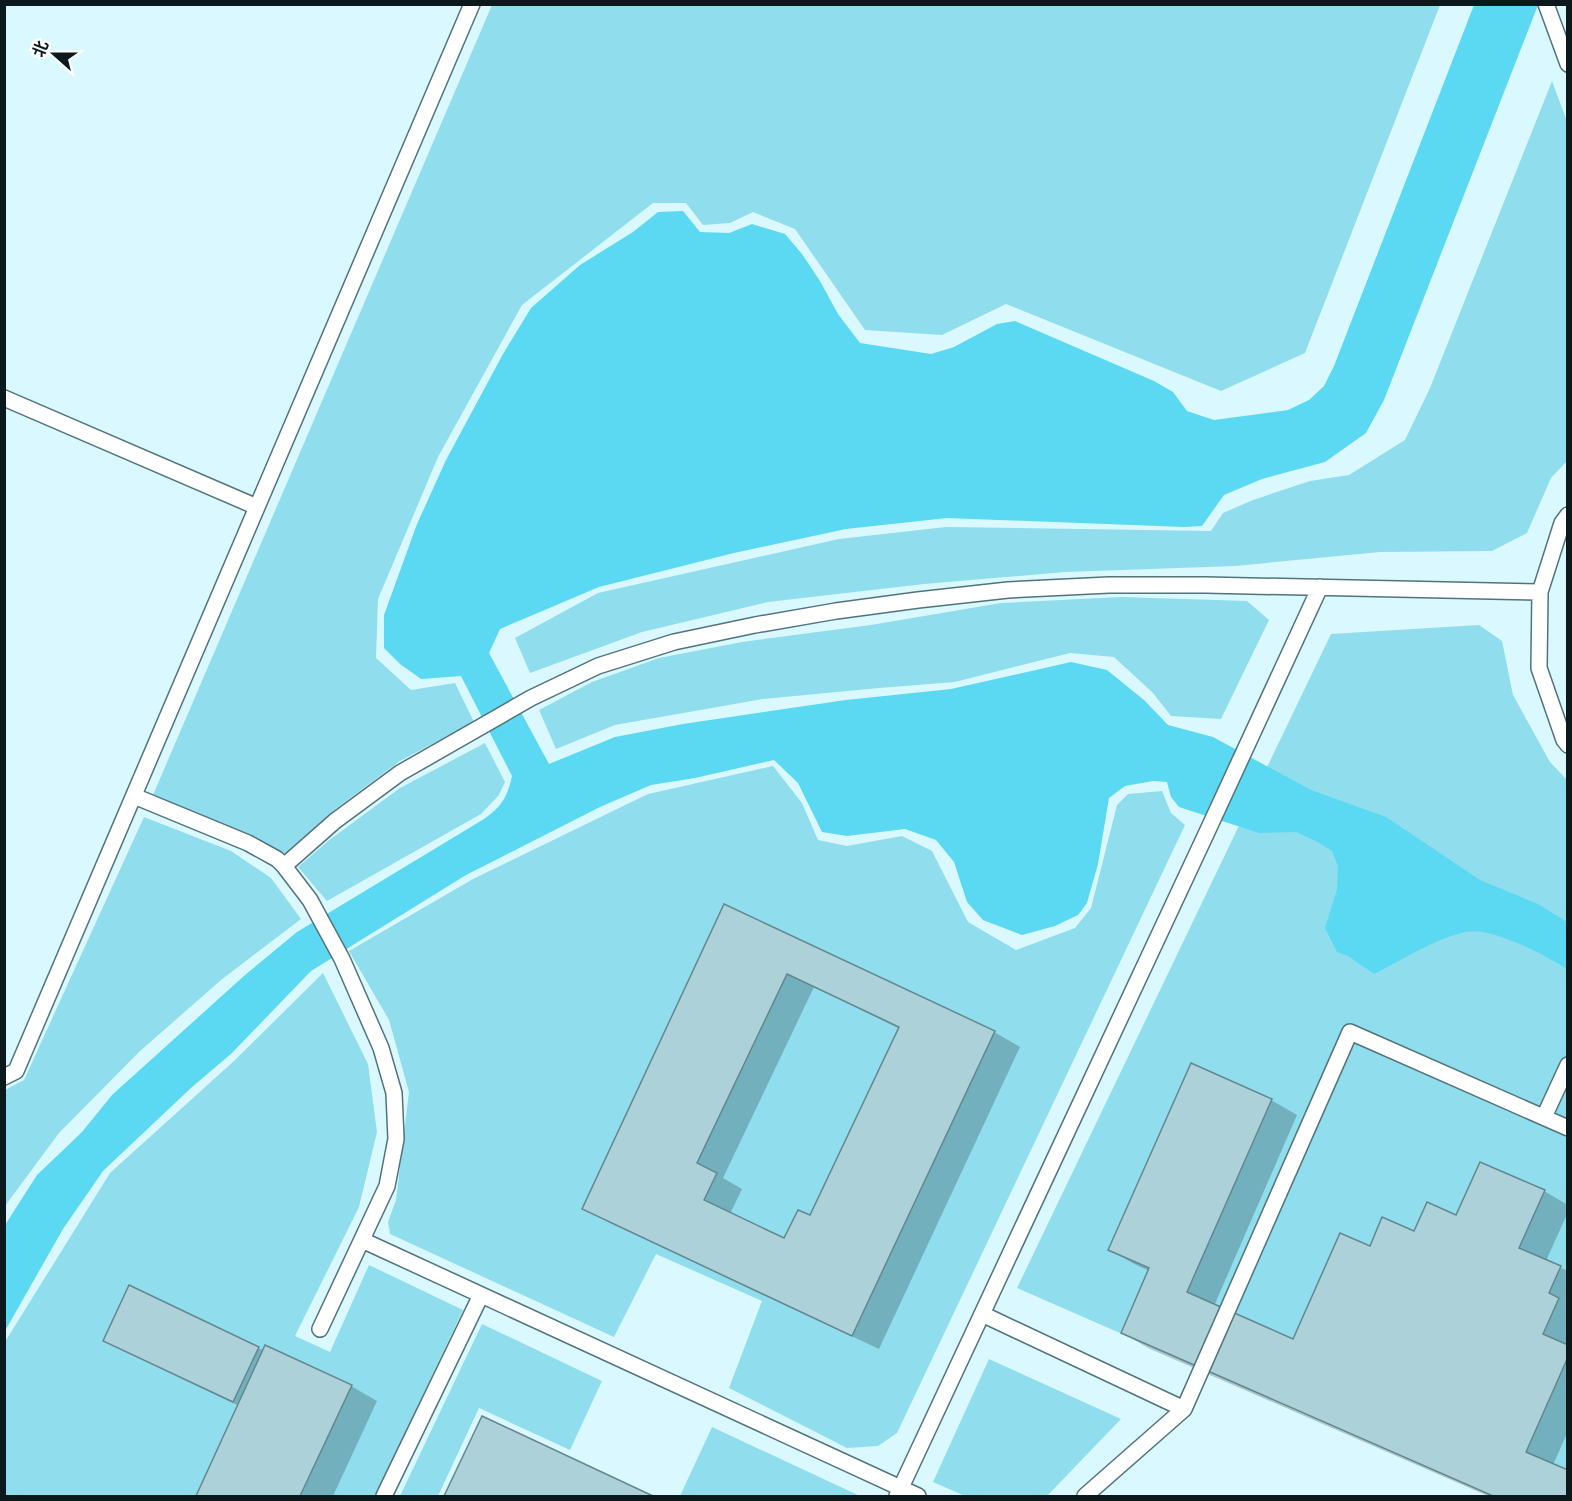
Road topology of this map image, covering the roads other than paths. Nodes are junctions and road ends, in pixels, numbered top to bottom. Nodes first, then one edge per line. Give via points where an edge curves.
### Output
1 (472, 4) edge
2 (1546, 4) edge
3 (1568, 64) edge
4 (4, 398) edge
5 (257, 507) junction
6 (1568, 515) edge
7 (1320, 587) junction
8 (1540, 592) junction
9 (1568, 745) edge
10 (134, 796) junction
11 (284, 866) junction
12 (1568, 1065) edge
13 (4, 1077) edge
14 (1544, 1118) junction
15 (1568, 1128) edge
16 (362, 1240) junction
17 (481, 1295) junction
18 (982, 1314) junction
19 (320, 1329) dead end
20 (1184, 1408) junction
21 (899, 1493) edge
22 (384, 1497) edge
23 (918, 1497) edge
24 (1085, 1497) edge

1 - 5 lane
2 - 3 lane
4 - 5 lane
5 - 10 lane
6 - 8 lane
7 - 8 lane
7 - 11 lane via 1109,585 1008,590 837,611 674,642 598,666 531,698 400,773 335,821
7 - 18 lane
8 - 9 lane via 1539,668
10 - 11 lane via 249,843
10 - 13 lane via 16,1071
11 - 16 lane via 310,900 342,959 381,1048 394,1093 396,1139 387,1186
12 - 14 lane
14 - 15 lane
14 - 20 lane via 1350,1032
16 - 17 lane
16 - 19 lane
17 - 21 lane
17 - 22 lane
18 - 20 lane
18 - 21 lane
20 - 24 lane
21 - 23 lane

